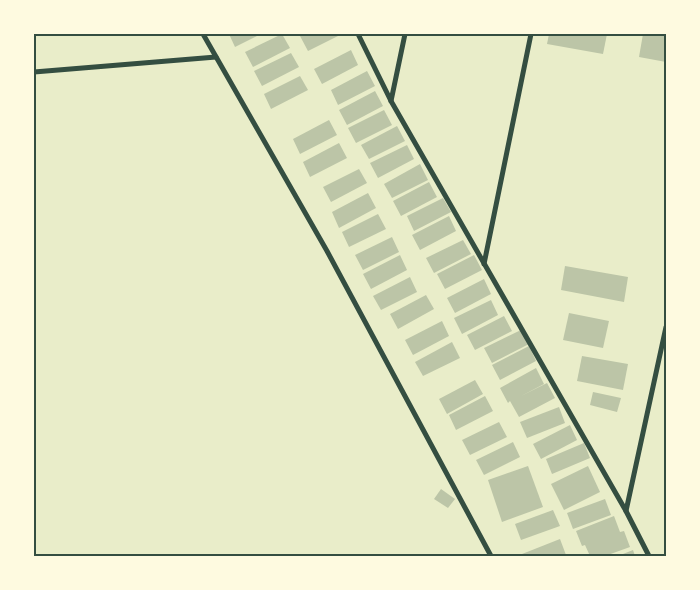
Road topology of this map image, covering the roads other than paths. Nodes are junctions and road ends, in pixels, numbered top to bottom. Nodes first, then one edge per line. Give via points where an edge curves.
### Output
1 (203, 34) edge
2 (358, 34) edge
3 (405, 34) edge
4 (531, 34) edge
5 (216, 57) junction
6 (34, 72) edge
7 (391, 102) junction
8 (484, 265) junction
9 (666, 327) edge
10 (626, 511) junction
11 (491, 556) edge
12 (649, 556) edge

1 - 5 street
2 - 7 street
3 - 7 street
4 - 8 street
5 - 6 street
5 - 11 street via 327,251
7 - 8 street
8 - 10 street
9 - 10 street
10 - 12 street

